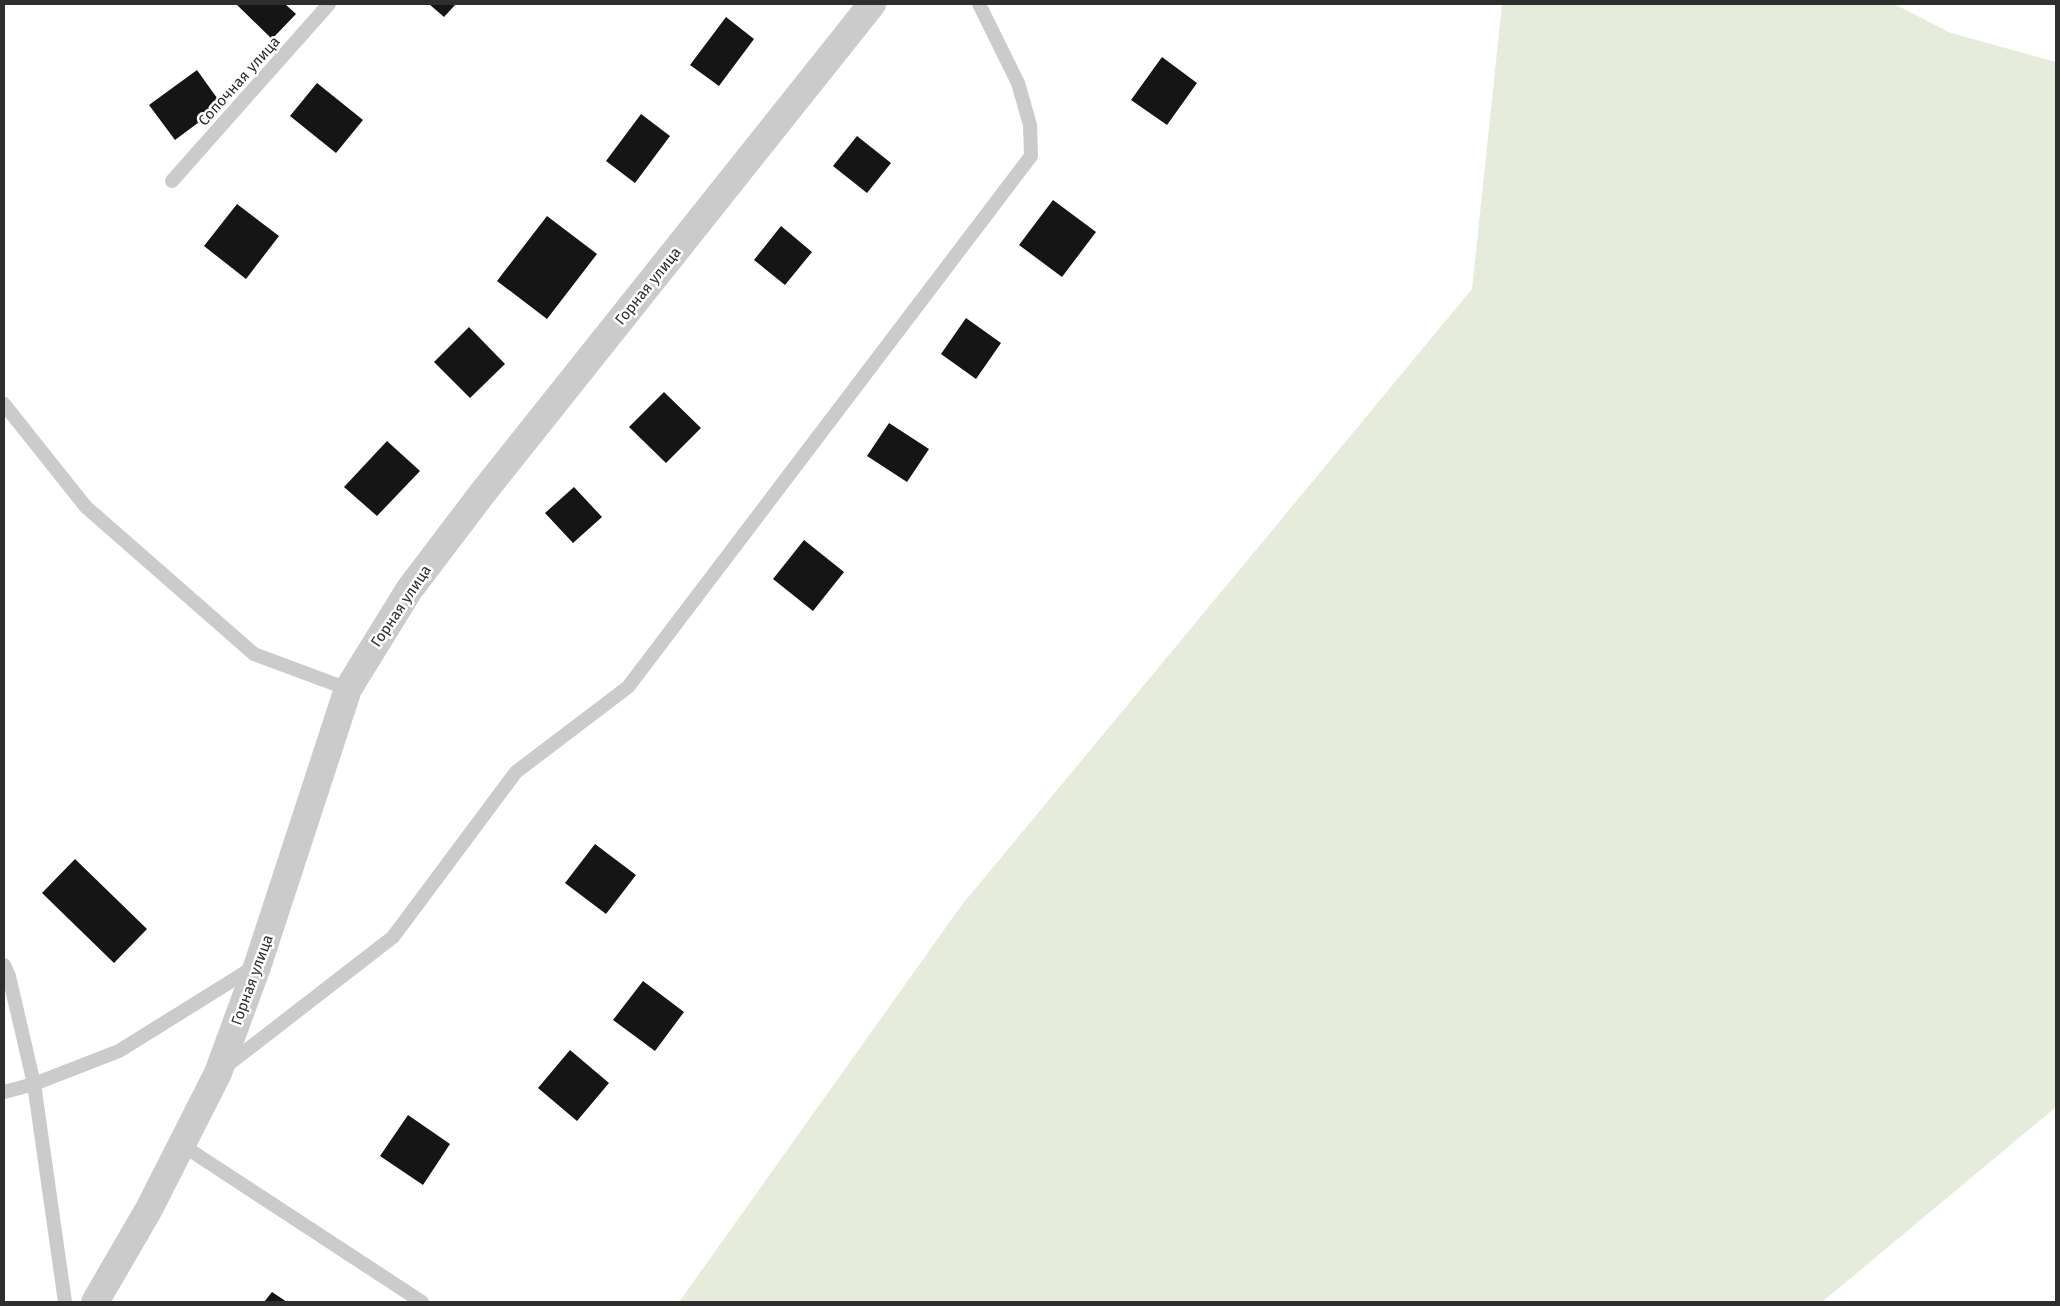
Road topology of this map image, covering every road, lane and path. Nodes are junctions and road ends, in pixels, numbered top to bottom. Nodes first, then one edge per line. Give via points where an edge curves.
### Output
1 (329, 4) edge
2 (872, 4) edge
3 (979, 4) edge
4 (172, 180) dead end
5 (4, 404) edge
6 (348, 689) junction
7 (4, 964) edge
8 (258, 964) junction
9 (218, 1073) junction
10 (34, 1084) junction
11 (4, 1092) edge
12 (182, 1145) junction
13 (65, 1302) edge
14 (95, 1302) edge
15 (422, 1302) edge

1 - 4 lane, Сопочная улица
2 - 6 street, Горная улица via 481,495 409,590
3 - 9 lane via 1018,83 1030,125 1031,156 628,687 516,772 393,937
5 - 6 lane via 86,507 254,654
6 - 8 street, Горная улица
7 - 10 lane
8 - 9 street, Горная улица
8 - 10 lane via 119,1051
9 - 12 street, Горная улица
10 - 11 lane
10 - 13 lane
12 - 14 street, Горная улица
12 - 15 lane

